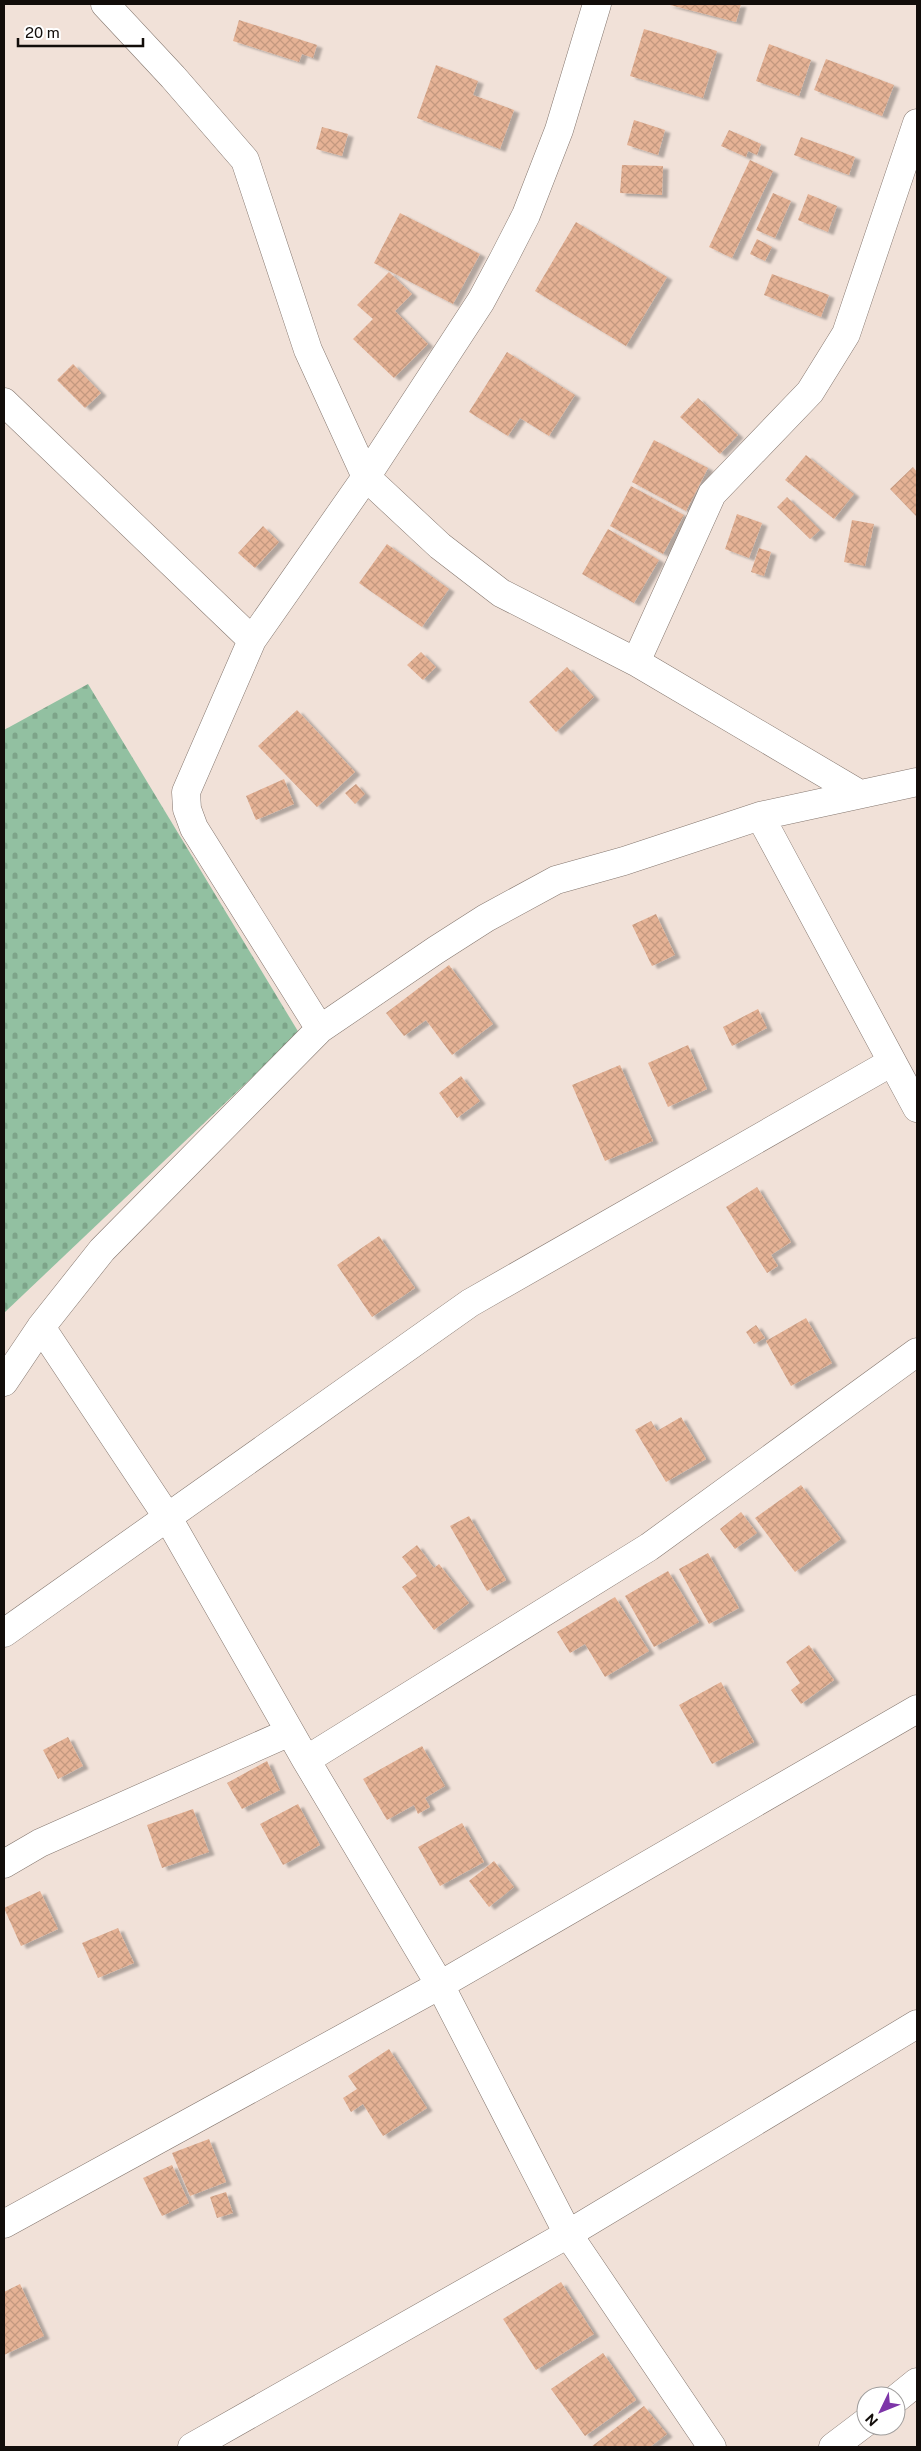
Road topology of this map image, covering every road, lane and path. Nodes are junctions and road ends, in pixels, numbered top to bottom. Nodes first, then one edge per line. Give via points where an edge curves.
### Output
1 (105, 4) edge
2 (597, 4) edge
3 (917, 122) edge
4 (4, 402) edge
5 (366, 476) junction
6 (252, 640) junction
7 (636, 662) junction
8 (917, 782) edge
9 (858, 793) junction
10 (760, 816) junction
11 (320, 1029) junction
12 (892, 1062) junction
13 (917, 1108) edge
14 (41, 1327) junction
15 (917, 1352) edge
16 (4, 1382) edge
17 (168, 1518) junction
18 (4, 1634) edge
19 (917, 1709) edge
20 (290, 1732) junction
21 (306, 1760) junction
22 (4, 1864) edge
23 (440, 1985) junction
24 (917, 2024) edge
25 (4, 2224) edge
26 (568, 2234) junction
27 (917, 2382) edge
28 (906, 2391) edge
29 (856, 2430) edge
30 (192, 2447) edge
31 (712, 2447) edge
32 (833, 2447) edge

1 - 5 street via 245,160 308,350
2 - 5 street via 559,130 526,215 481,301
3 - 7 street via 846,334 810,392 712,494
4 - 6 street
5 - 6 street
5 - 7 street via 440,546 501,593
6 - 11 street via 186,792 187,809 194,828
7 - 9 street
8 - 9 street
9 - 10 street
10 - 11 street via 542,887 436,950
10 - 12 street
11 - 14 street via 102,1250
12 - 13 street
12 - 17 street via 470,1304
14 - 16 street
14 - 17 street
15 - 21 street via 649,1547
17 - 18 street
17 - 20 street
19 - 23 street
20 - 21 street
20 - 22 street via 40,1843
21 - 23 street
23 - 25 street
23 - 26 street
24 - 26 street
26 - 30 street
26 - 31 street
27 - 28 street
29 - 32 street

